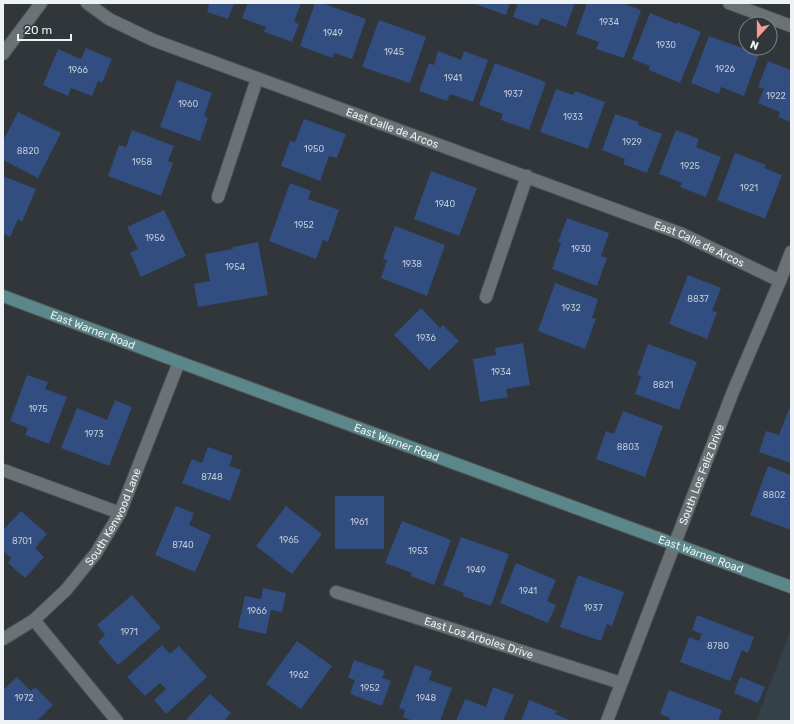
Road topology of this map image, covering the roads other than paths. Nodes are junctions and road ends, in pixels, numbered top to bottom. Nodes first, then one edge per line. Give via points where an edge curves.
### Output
1 (42, 3) edge
2 (87, 3) edge
3 (729, 3) edge
4 (791, 26) edge
5 (3, 54) edge
6 (258, 79) junction
7 (527, 176) junction
8 (218, 197) dead end
9 (791, 252) edge
10 (780, 281) junction
11 (3, 296) edge
12 (486, 297) dead end
13 (179, 362) junction
14 (3, 470) edge
15 (120, 513) junction
16 (675, 544) junction
17 (791, 587) edge
18 (336, 592) dead end
19 (34, 620) junction
20 (3, 639) edge
21 (621, 684) junction
22 (117, 721) edge
23 (606, 721) edge

1 - 5 street
2 - 6 street, East Calle de Arcos via 109,20 153,40
3 - 4 street
6 - 7 street, East Calle de Arcos
6 - 8 street
7 - 10 street, East Calle de Arcos via 682,234
7 - 12 street
9 - 10 street, South Los Feliz Drive
10 - 16 street, South Los Feliz Drive via 732,394
11 - 13 main road, East Warner Road
13 - 15 street, South Kenwood Lane
13 - 16 main road, East Warner Road
14 - 15 street
15 - 19 street, South Kenwood Lane via 96,553 66,590
16 - 17 main road, East Warner Road
16 - 21 street, South Los Feliz Drive
18 - 21 street, East Los Arboles Drive
19 - 20 street, South Kenwood Lane
19 - 22 street
21 - 23 street, South Los Feliz Drive

